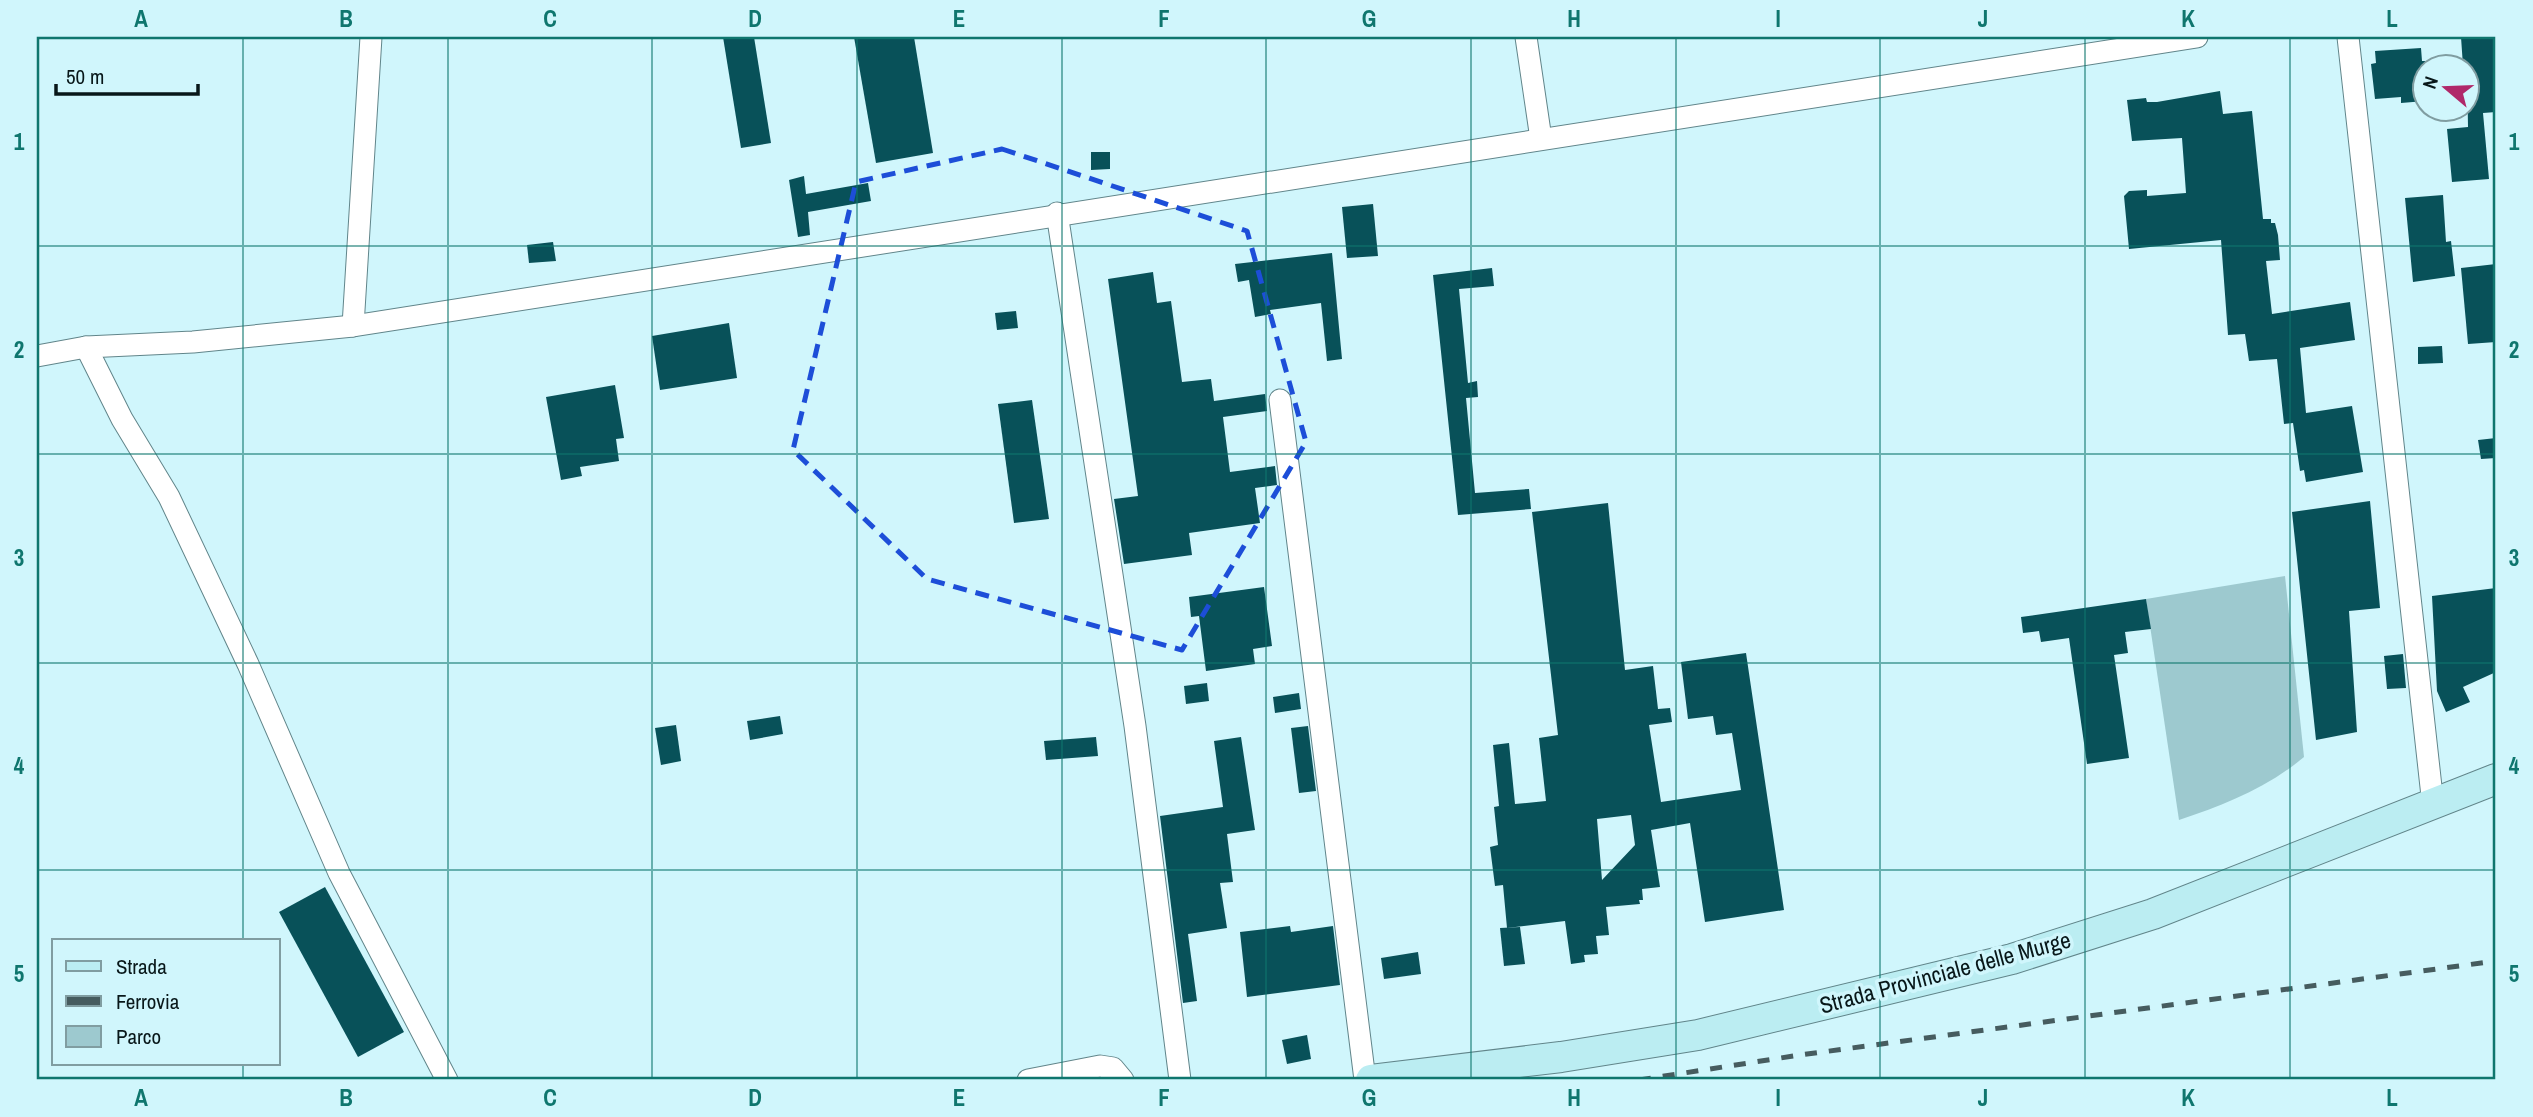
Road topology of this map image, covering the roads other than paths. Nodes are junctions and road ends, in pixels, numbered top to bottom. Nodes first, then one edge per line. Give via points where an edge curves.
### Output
1 (371, 37) edge
2 (1525, 37) edge
3 (2197, 37) edge
4 (2348, 37) edge
5 (1541, 139) junction
6 (1057, 213) junction
7 (353, 326) junction
8 (86, 347) junction
9 (37, 356) edge
10 (1280, 400) dead end
11 (2496, 779) edge
12 (2433, 804) junction
13 (447, 1080) edge
14 (1028, 1080) edge
15 (1123, 1080) edge
16 (1181, 1080) edge
17 (1365, 1080) edge
18 (1371, 1080) edge

1 - 7 street
2 - 5 street
3 - 5 street
4 - 12 street
5 - 6 street
6 - 7 street
6 - 16 street via 1135,726
7 - 8 street
8 - 9 street
8 - 13 street via 121,419 169,497 339,873
10 - 17 street
11 - 12 main road, Strada Provinciale delle Murge
12 - 18 main road, Strada Provinciale delle Murge via 2152,914 2012,959 1698,1035
14 - 15 street via 1100,1066 1114,1068

